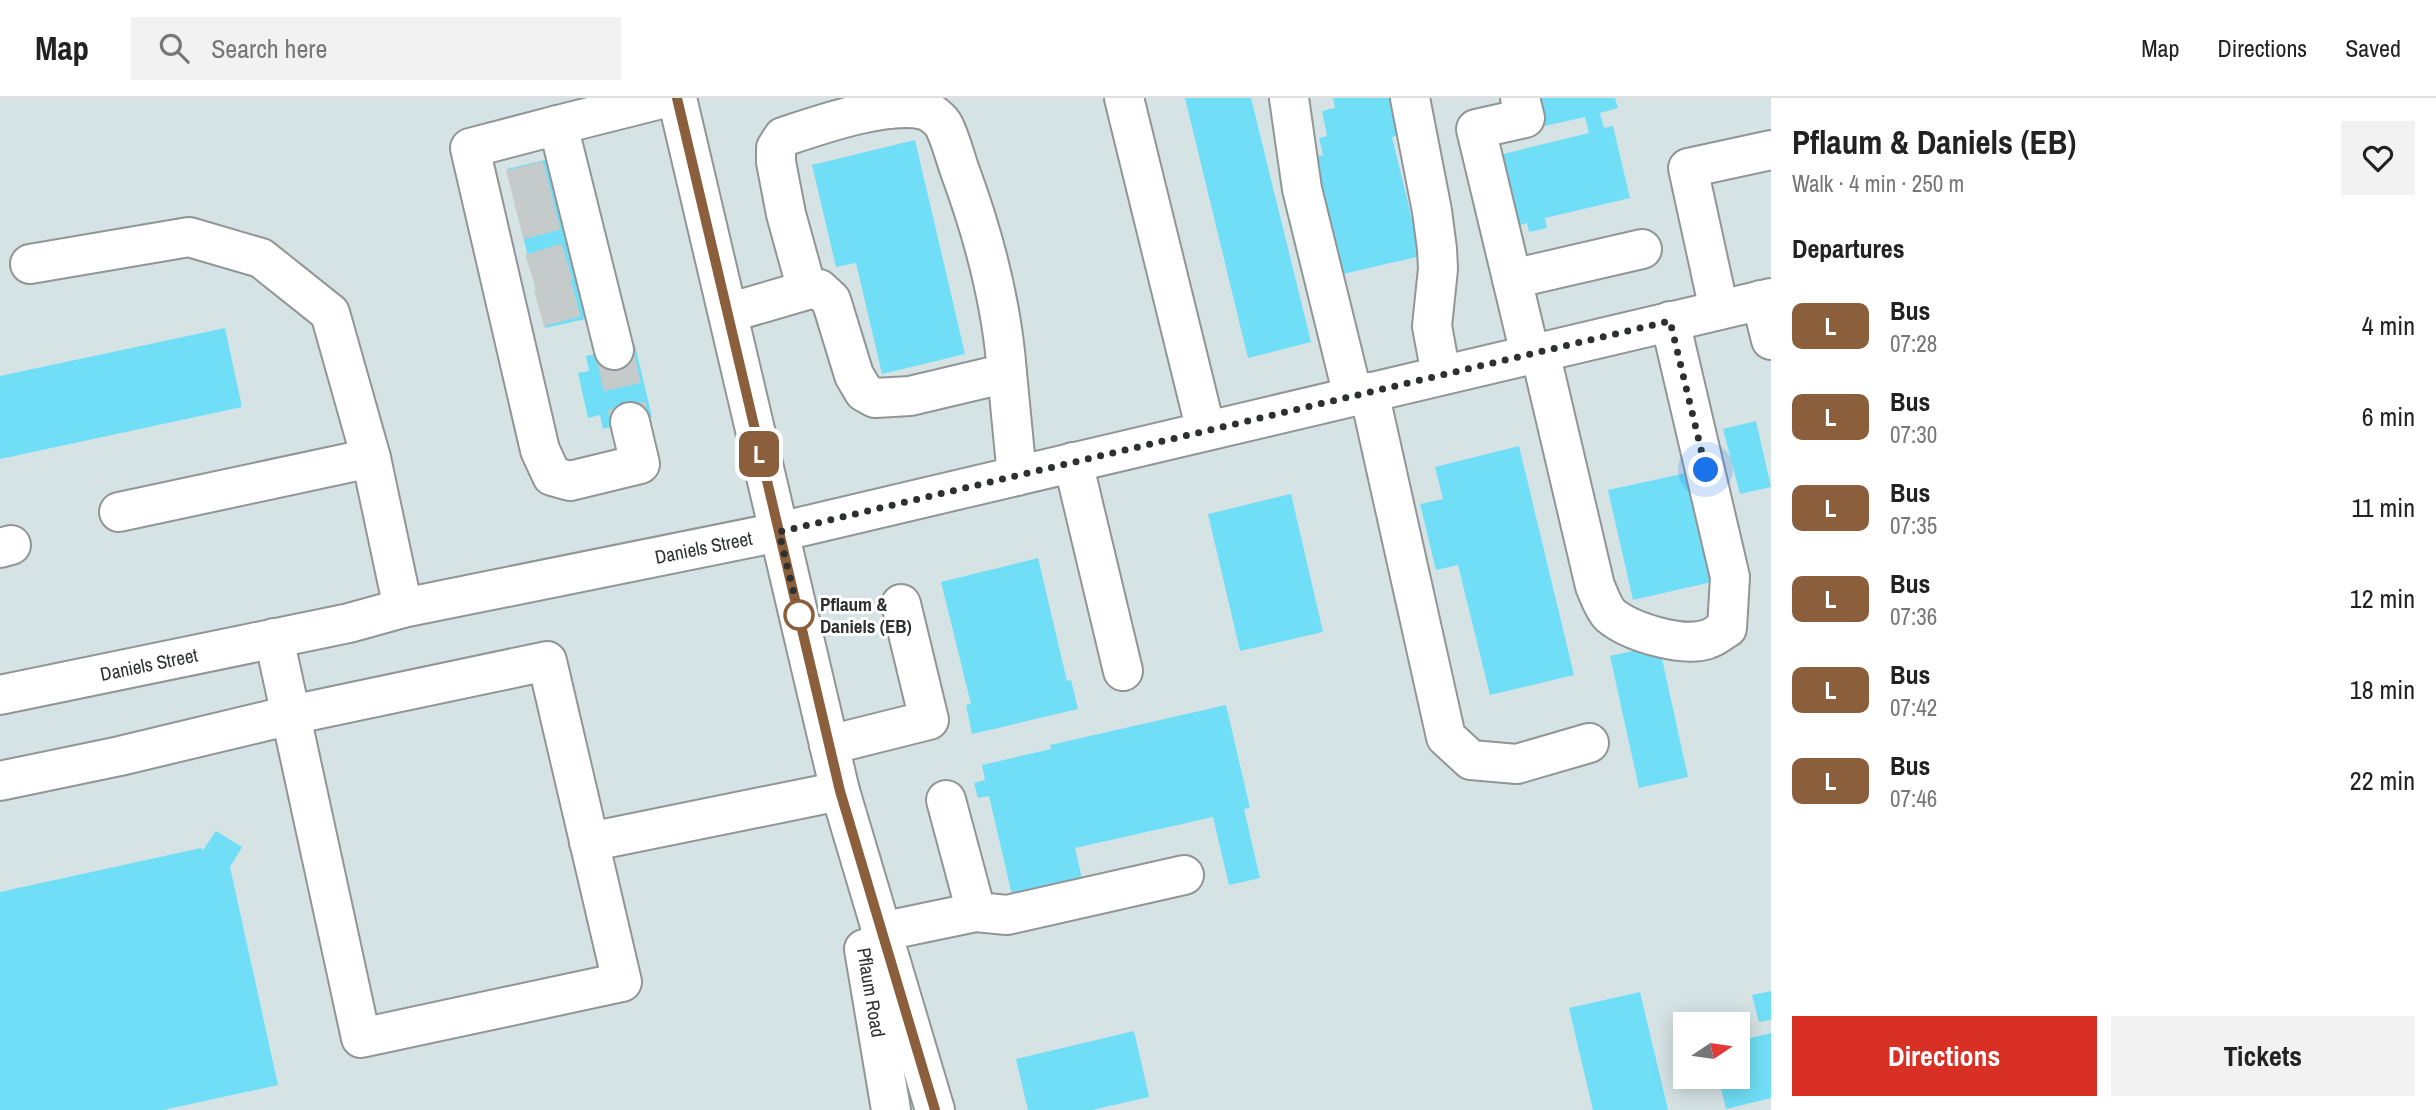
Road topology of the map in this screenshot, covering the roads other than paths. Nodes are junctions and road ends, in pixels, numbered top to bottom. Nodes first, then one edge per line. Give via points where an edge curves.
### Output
1 (665, 98) edge
2 (677, 98) edge
3 (1124, 98) edge
4 (1289, 98) edge
5 (1410, 98) edge
6 (1520, 98) edge
7 (558, 125) junction
8 (1771, 150) edge
9 (1642, 249) dead end
10 (30, 264) dead end
11 (1512, 279) junction
12 (807, 290) junction
13 (1766, 299) edge
14 (1719, 310) junction
15 (728, 313) junction
16 (1670, 321) junction
17 (1771, 340) edge
18 (614, 350) tunnel mouth
19 (1535, 353) junction
20 (1007, 373) junction
21 (1441, 375) junction
22 (1361, 394) junction
23 (630, 422) tunnel mouth
24 (1206, 431) junction
25 (371, 458) junction
26 (1073, 462) junction
27 (1017, 476) junction
28 (119, 512) dead end
29 (779, 532) junction
30 (901, 604) dead end
31 (404, 608) junction
32 (274, 638) junction
33 (1123, 671) dead end
34 (0, 695) edge
35 (291, 715) junction
36 (1589, 743) dead end
37 (829, 745) junction
38 (0, 781) edge
39 (840, 791) junction
40 (946, 800) dead end
41 (589, 842) junction
42 (1184, 875) dead end
43 (976, 912) junction
44 (880, 932) junction
45 (891, 1110) edge
46 (935, 1110) edge

1 - 7 street
2 - 15 street, Pflaum Road
3 - 24 street
4 - 22 street via 1303,189
5 - 21 street via 1437,249 1432,326
6 - 11 street via 1525,118 1476,129
7 - 18 street via 565,191 581,258 590,294
7 - 23 street via 470,148 500,208 520,294 540,450 552,476 570,481 640,464
8 - 14 street via 1688,168
9 - 11 street
10 - 25 street via 189,237 261,258 330,313
11 - 19 street
12 - 15 street
12 - 20 street via 819,289 831,300 854,374 863,392 875,398 910,396
12 - 20 street via 776,162 776,148 783,137 853,116 898,108 926,110 943,124 974,208 996,298
13 - 14 street, Daniels Street
13 - 17 street
14 - 16 street, Daniels Street
15 - 29 street, Pflaum Road
16 - 19 street, Daniels Street
16 - 19 street via 1730,577 1727,628 1709,639 1686,642 1660,636 1630,628 1608,613 1595,586
19 - 21 street, Daniels Street
20 - 27 street
21 - 22 street, Daniels Street
22 - 24 street, Daniels Street
22 - 36 street via 1446,737 1471,760 1517,764
24 - 26 street, Daniels Street
25 - 28 street
25 - 31 street
26 - 27 street, Daniels Street
26 - 33 street
27 - 29 street, Daniels Street
29 - 31 street, Daniels Street
29 - 37 street, Pflaum Road
30 - 37 street via 929,720
31 - 32 street, Daniels Street
32 - 34 street, Daniels Street
32 - 35 street
35 - 38 street
35 - 41 street via 547,661
35 - 41 street via 361,1038 622,982
37 - 39 street, Pflaum Road
39 - 41 street
39 - 44 street, Pflaum Road
39 - 45 street, Pflaum Road
40 - 43 street
42 - 43 street via 1007,915
43 - 44 street
44 - 46 street, Pflaum Road

